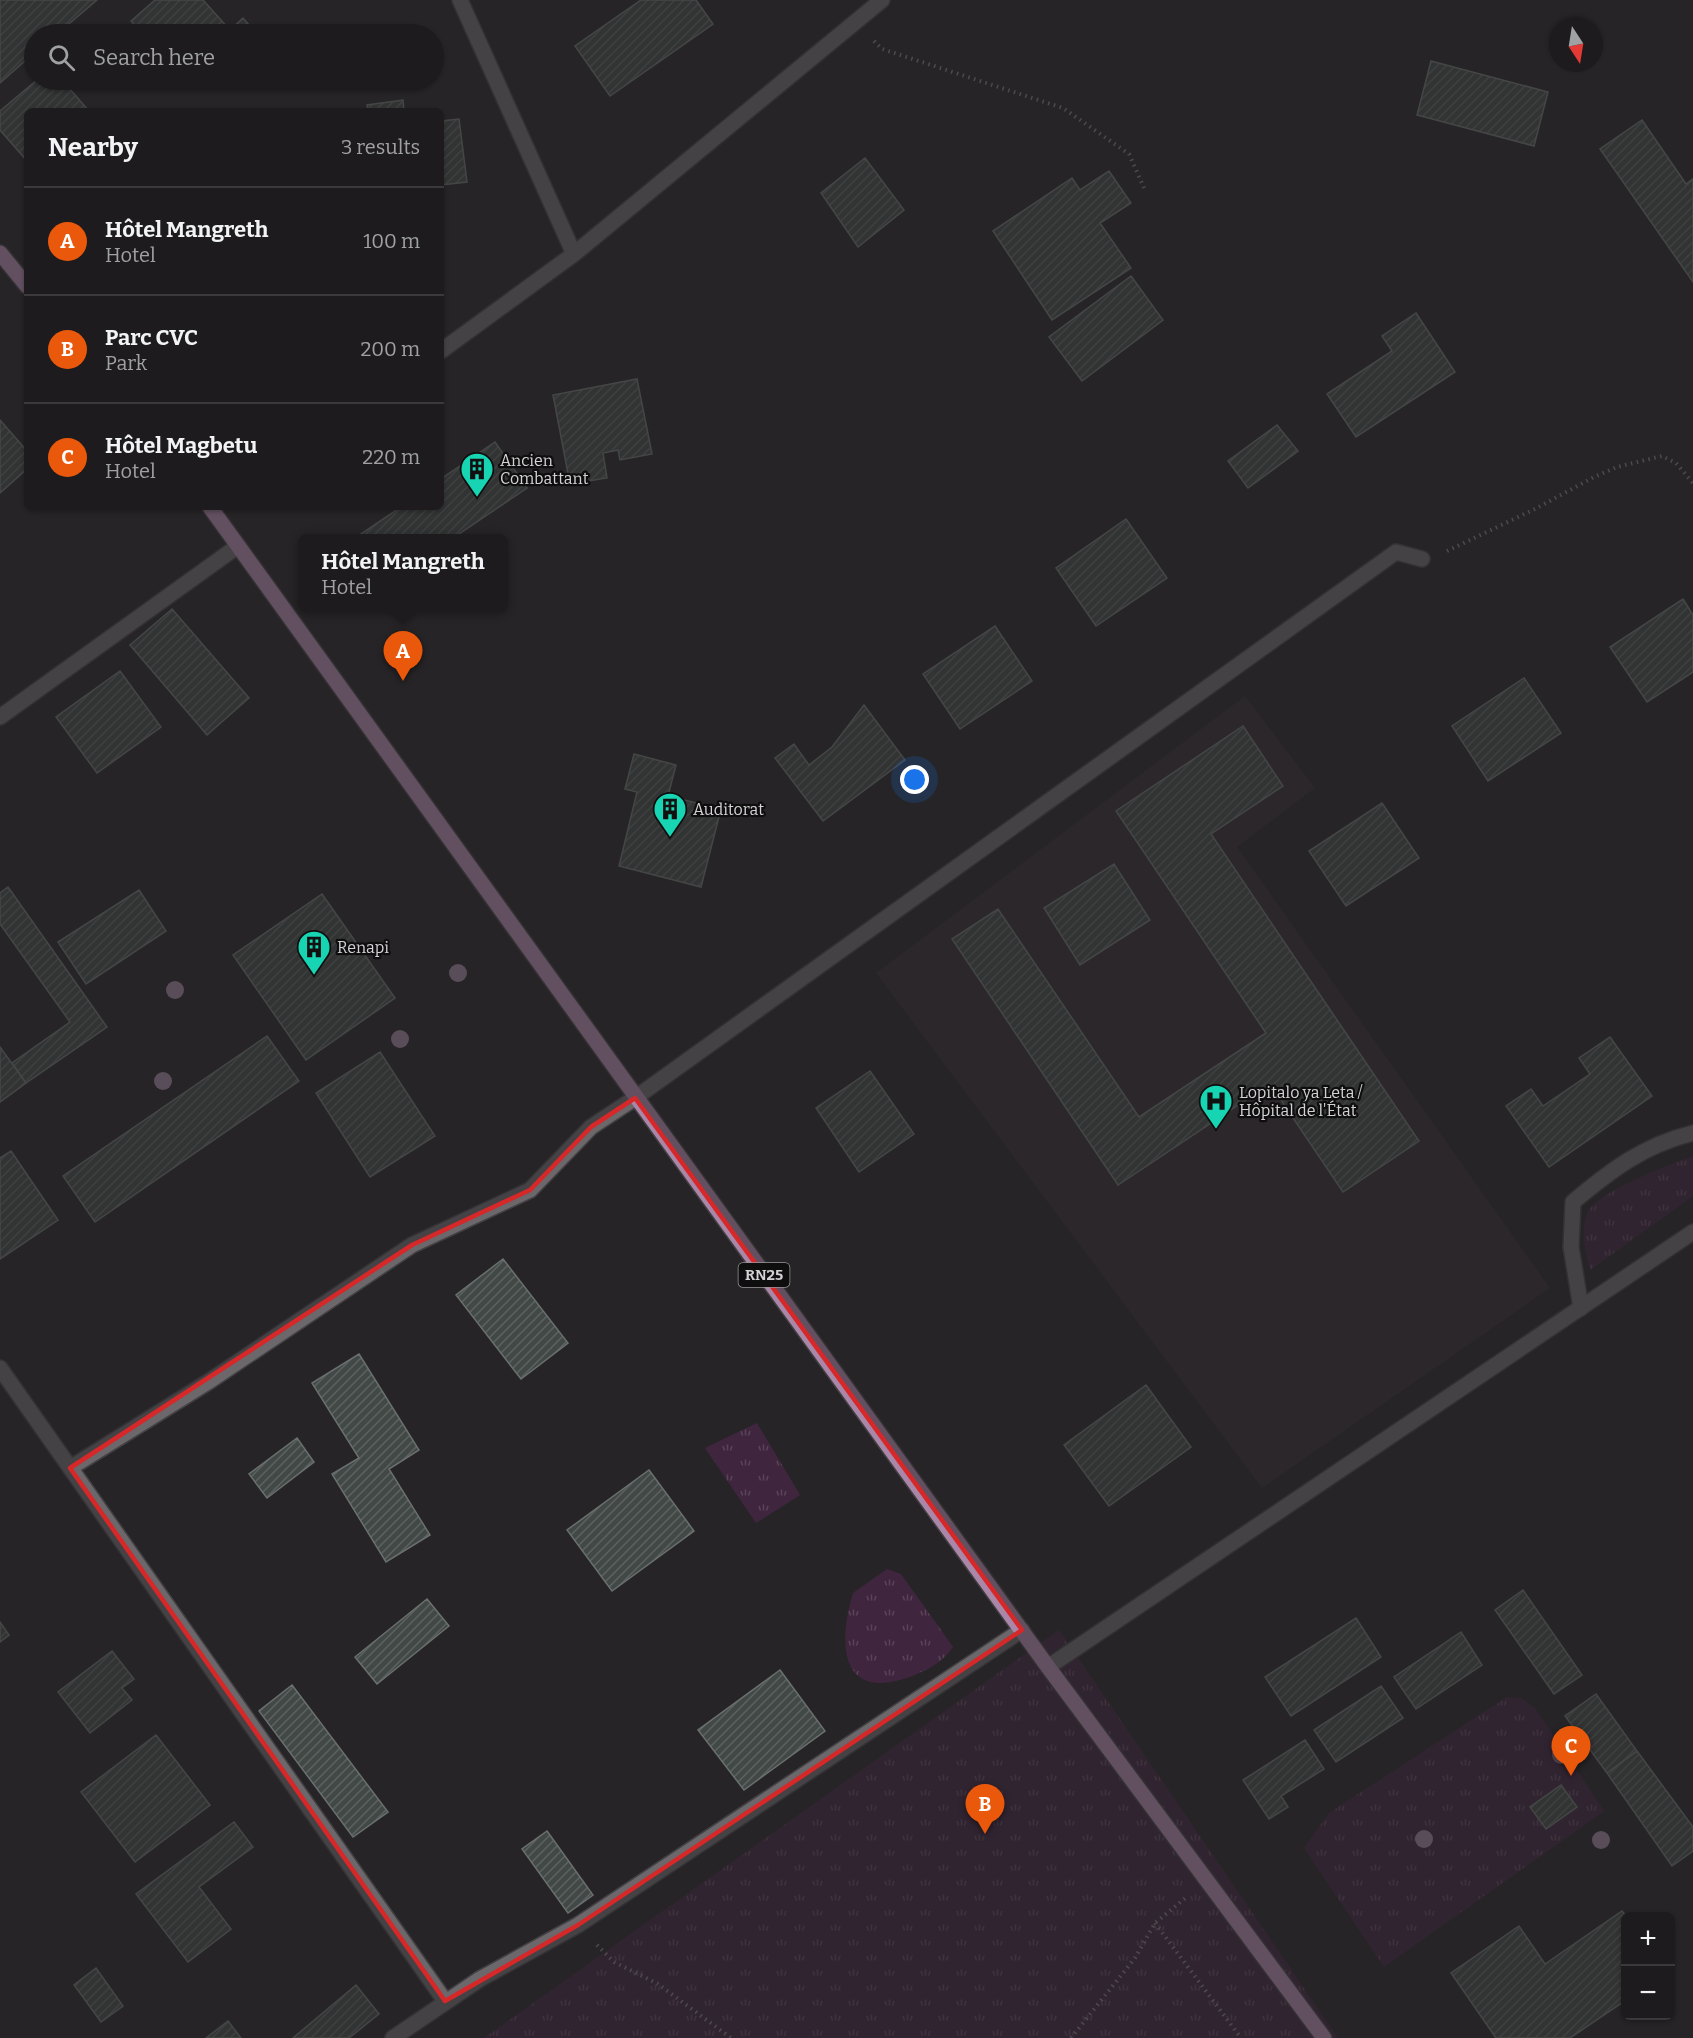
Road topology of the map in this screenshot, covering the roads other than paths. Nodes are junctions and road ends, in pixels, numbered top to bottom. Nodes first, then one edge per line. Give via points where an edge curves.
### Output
1 (460, 0) edge
2 (882, 0) edge
3 (0, 253) edge
4 (574, 254) junction
5 (24, 282) edge
6 (444, 349) edge
7 (217, 510) edge
8 (238, 546) junction
9 (1422, 559) road end
10 (0, 717) edge
11 (635, 1098) junction
12 (1693, 1133) edge
13 (1693, 1232) edge
14 (1581, 1308) junction
15 (0, 1368) edge
16 (70, 1468) junction
17 (1022, 1630) junction
18 (1048, 1667) junction
19 (445, 2001) junction
20 (393, 2038) edge
21 (1324, 2038) edge

1 - 4 street
2 - 4 street
3 - 5 main road
4 - 6 street
7 - 8 main road, RN25
8 - 10 street
8 - 11 main road, RN25
9 - 11 street via 1396,552
11 - 16 street via 591,1127 530,1190 412,1245 208,1382
11 - 17 main road, RN25
12 - 14 street via 1663,1140 1642,1152 1611,1170 1573,1202 1571,1246
13 - 14 street
14 - 18 street
15 - 16 street
16 - 19 street
17 - 18 main road, RN25
17 - 19 street via 578,1925
18 - 21 main road, RN25
19 - 20 street

